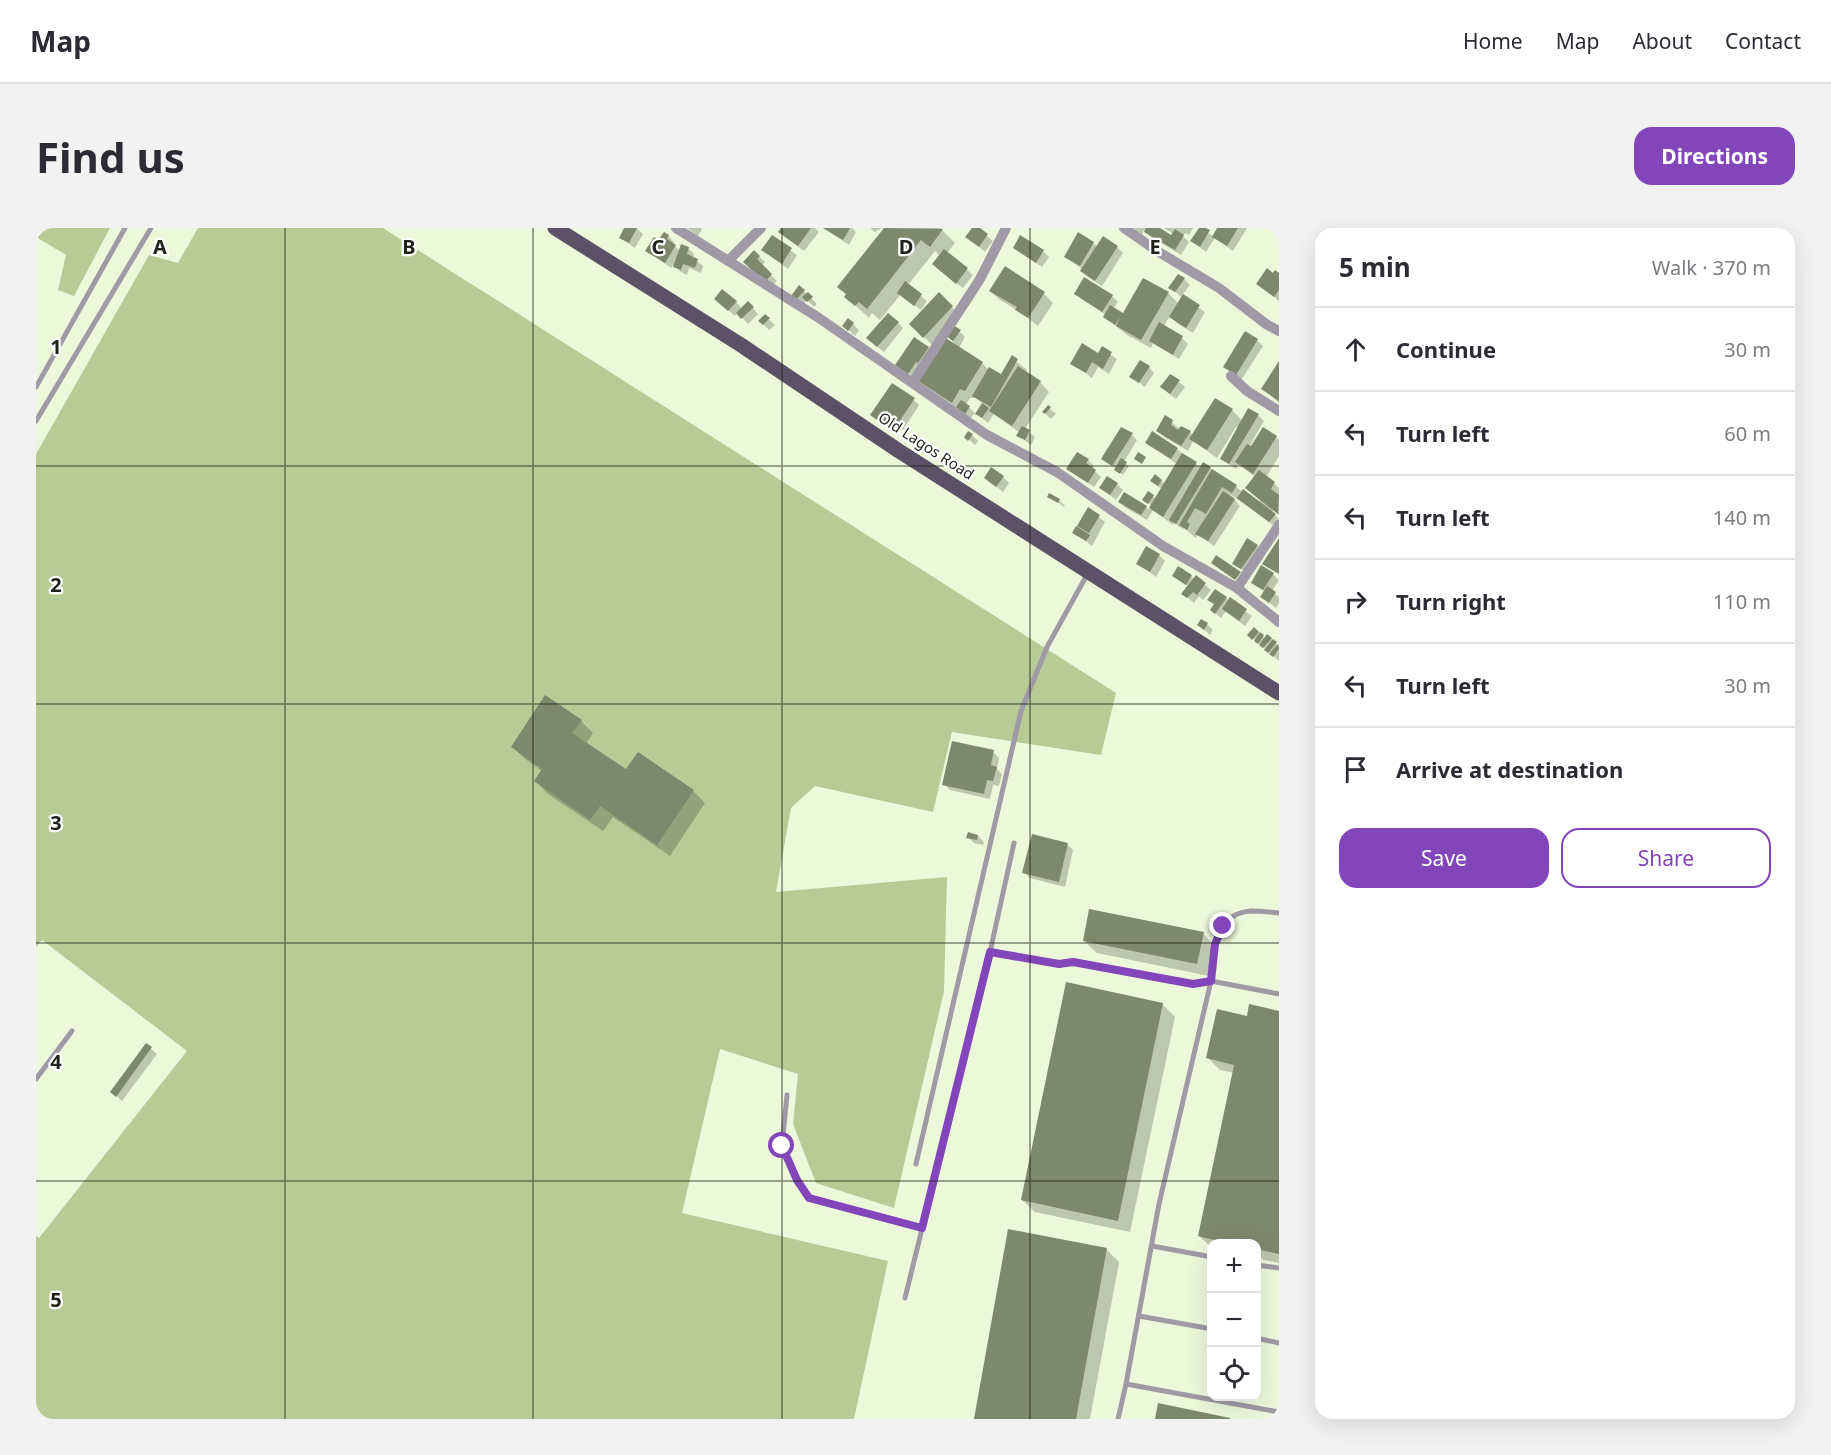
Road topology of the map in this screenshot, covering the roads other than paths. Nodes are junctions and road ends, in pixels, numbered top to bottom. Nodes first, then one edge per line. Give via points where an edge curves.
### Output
1 (125, 228) edge
2 (151, 228) edge
3 (555, 228) edge
4 (676, 228) edge
5 (761, 228) edge
6 (1006, 228) edge
7 (1124, 228) edge
8 (728, 261) junction
9 (1279, 331) edge
10 (1231, 376) dead end
11 (913, 382) junction
12 (36, 387) edge
13 (1279, 411) edge
14 (36, 421) edge
15 (1279, 525) edge
16 (1089, 571) junction
17 (1238, 588) junction
18 (1279, 622) edge
19 (1279, 693) edge
20 (1014, 843) dead end
21 (1279, 913) edge
22 (990, 952) junction
23 (1211, 981) junction
24 (1279, 994) edge
25 (72, 1031) dead end
26 (36, 1079) edge
27 (786, 1095) dead end
28 (916, 1164) dead end
29 (922, 1228) junction
30 (1152, 1246) junction
31 (1207, 1256) edge
32 (1261, 1265) edge
33 (1279, 1268) edge
34 (905, 1298) dead end
35 (1139, 1316) junction
36 (1207, 1328) edge
37 (1261, 1339) edge
38 (1279, 1343) edge
39 (1126, 1384) junction
40 (1279, 1412) edge
41 (1118, 1419) edge

1 - 12 lane
2 - 14 lane
3 - 16 main road, Old Lagos Road
4 - 8 street
5 - 8 street
6 - 11 street via 980,279
7 - 9 street
8 - 11 street
10 - 13 street
11 - 17 street via 987,435 1057,472 1163,546
15 - 17 street
16 - 19 main road, Old Lagos Road
16 - 28 lane via 1047,647 1021,711
17 - 18 street
20 - 22 lane
21 - 23 lane via 1249,911 1233,916 1223,926 1215,944
22 - 23 lane via 1059,964 1073,962 1193,984
22 - 29 lane
23 - 24 lane
23 - 30 lane
25 - 26 lane
27 - 29 lane via 782,1146 809,1198
29 - 34 lane
30 - 31 lane
30 - 35 lane
32 - 33 lane
35 - 36 lane
35 - 39 lane
37 - 38 lane
39 - 40 lane
39 - 41 lane

